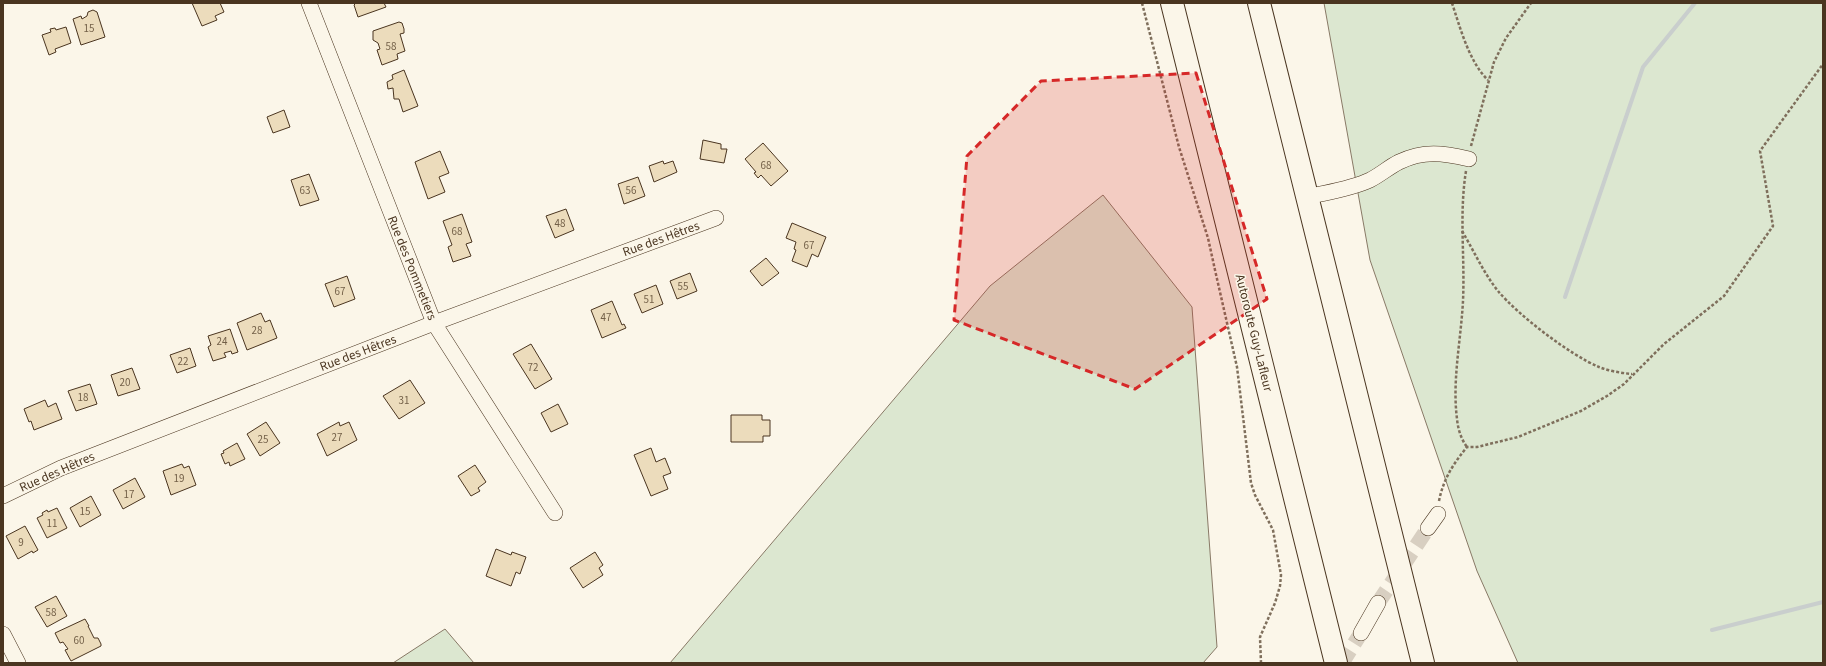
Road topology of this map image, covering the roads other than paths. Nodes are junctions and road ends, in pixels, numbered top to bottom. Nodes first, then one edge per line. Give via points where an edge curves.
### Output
1 (309, 3) edge
2 (1172, 3) edge
3 (1259, 3) edge
4 (1268, 3) edge
5 (1282, 96) junction
6 (1468, 159) road end
7 (1307, 197) junction
8 (716, 218) dead end
9 (434, 323) junction
10 (3, 496) edge
11 (555, 513) dead end
12 (1438, 514) road end
13 (1428, 528) tunnel mouth
14 (1378, 603) tunnel mouth
15 (1361, 633) tunnel mouth
16 (3, 634) edge
17 (18, 663) edge
18 (1336, 663) edge
19 (1423, 663) edge

1 - 9 street, Rue des Pommetiers
2 - 18 highway, Autoroute Guy-Lafleur
3 - 5 highway
4 - 5 highway
5 - 7 highway
6 - 7 street via 1441,153 1426,154 1400,162 1371,180 1355,186
7 - 19 highway
8 - 9 street, Rue des Hêtres
9 - 10 street, Rue des Hêtres via 61,468
9 - 11 street, Rue des Pommetiers
12 - 13 street
14 - 15 street
16 - 17 street

